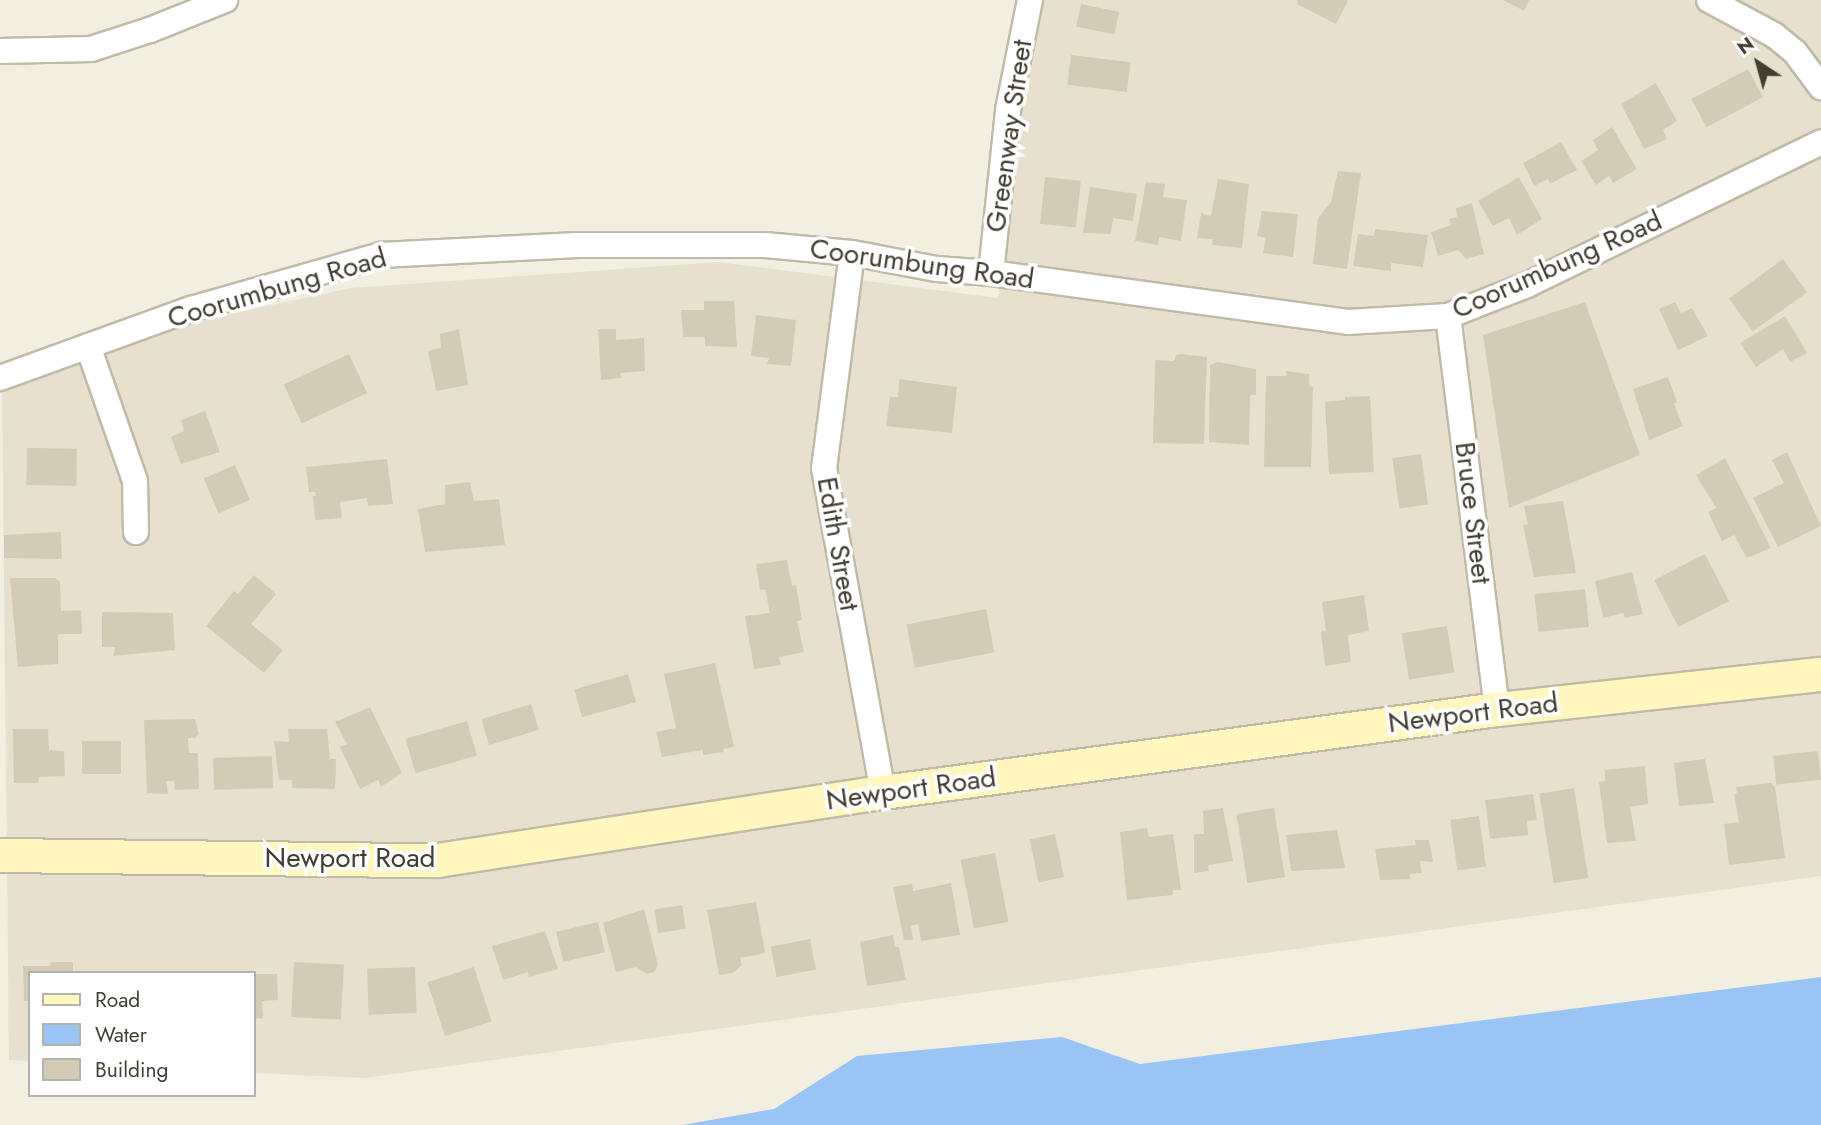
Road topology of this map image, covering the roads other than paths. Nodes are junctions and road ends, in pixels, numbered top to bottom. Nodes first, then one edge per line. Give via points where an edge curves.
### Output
1 (225, 0) edge
2 (1030, 0) edge
3 (1709, 0) edge
4 (0, 51) edge
5 (1821, 87) edge
6 (1821, 142) edge
7 (852, 253) junction
8 (991, 273) junction
9 (1448, 316) junction
10 (88, 346) junction
11 (0, 378) edge
12 (136, 532) dead end
13 (1821, 674) edge
14 (1497, 709) junction
15 (883, 792) junction
16 (0, 855) edge

1 - 4 street via 91,48
2 - 8 street, Greenway Street via 1008,110
3 - 5 street via 1796,52
6 - 9 street, Coorumbung Road via 1527,285
7 - 8 street, Coorumbung Road via 937,269
7 - 10 street, Coorumbung Road via 752,245 577,245 381,255 191,309
7 - 15 street, Edith Street via 824,468
8 - 9 street, Coorumbung Road via 1348,322
9 - 14 street, Bruce Street
10 - 11 street, Coorumbung Road
10 - 12 street via 135,481
13 - 14 street, Newport Road
14 - 15 street, Newport Road
15 - 16 street, Newport Road via 437,860

